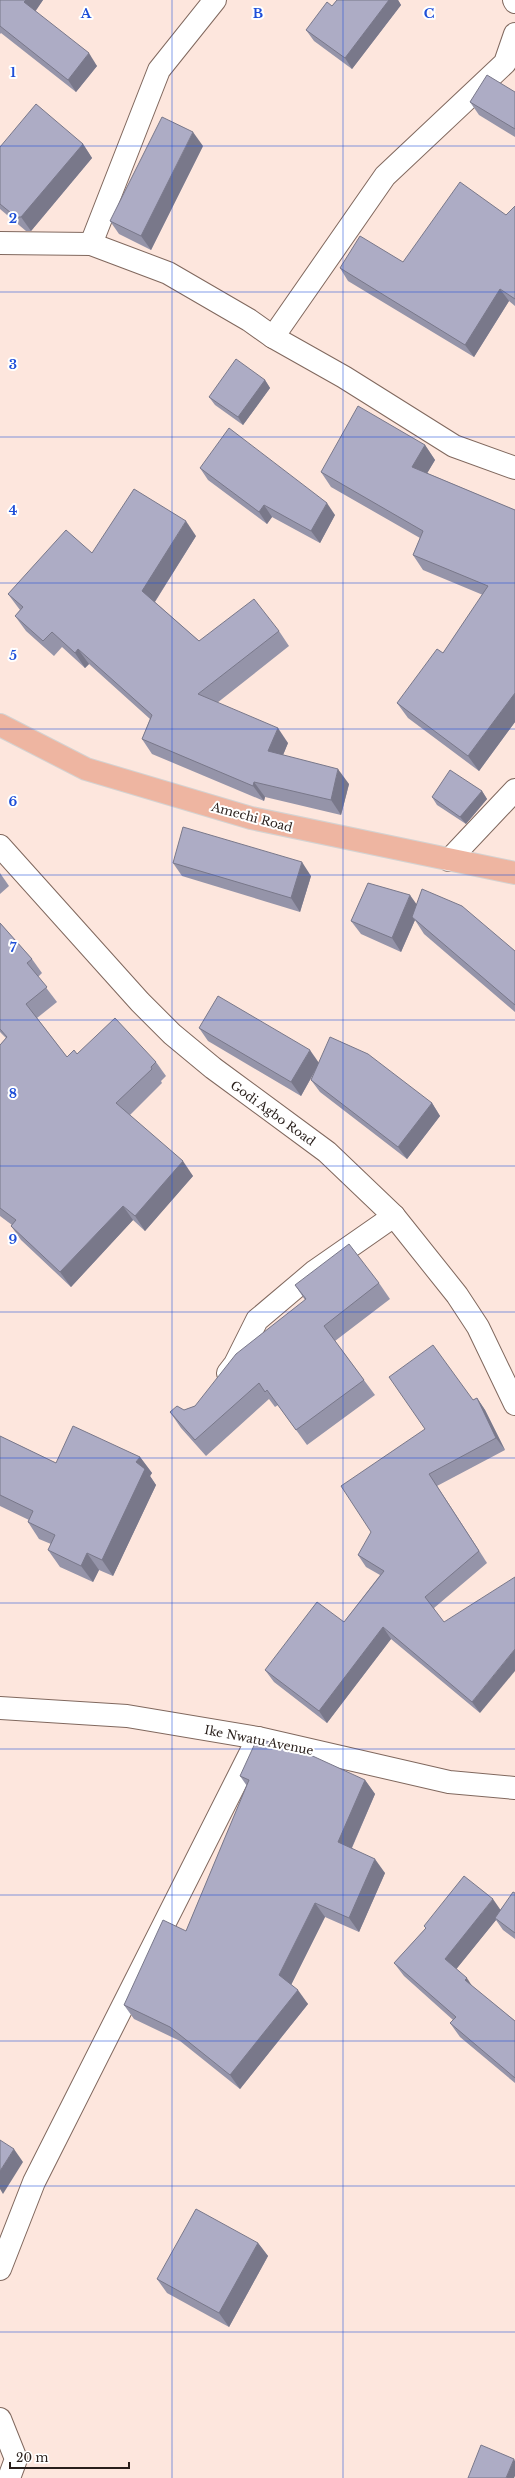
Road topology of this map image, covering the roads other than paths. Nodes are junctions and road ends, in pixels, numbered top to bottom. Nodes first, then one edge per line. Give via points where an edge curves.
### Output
1 (215, 0) edge
2 (515, 34) edge
3 (0, 243) edge
4 (91, 244) junction
5 (273, 337) junction
6 (515, 468) edge
7 (0, 725) edge
8 (515, 790) edge
9 (0, 846) edge
10 (449, 860) junction
11 (515, 874) edge
12 (394, 1216) junction
13 (216, 1388) edge
14 (515, 1404) edge
15 (0, 1708) edge
16 (258, 1738) junction
17 (515, 1788) edge
18 (0, 2269) edge
19 (0, 2419) edge
20 (9, 2478) edge

1 - 4 street via 159,70
2 - 5 street via 505,63 385,176
3 - 4 street
4 - 5 street via 168,273 249,320
5 - 6 street via 344,377 454,446
7 - 10 main road, Amechi Road via 86,769 251,818
8 - 10 street
9 - 12 street, Godi Agbo Road via 140,1002 172,1034 213,1068 327,1152
10 - 11 main road, Amechi Road
12 - 13 street via 315,1271 257,1320 235,1364
12 - 14 street, Godi Agbo Road via 457,1295 478,1327
15 - 16 street, Ike Nwatu Avenue via 127,1716
16 - 17 street, Ike Nwatu Avenue via 449,1782
16 - 18 street via 34,2182
19 - 20 street via 16,2459

